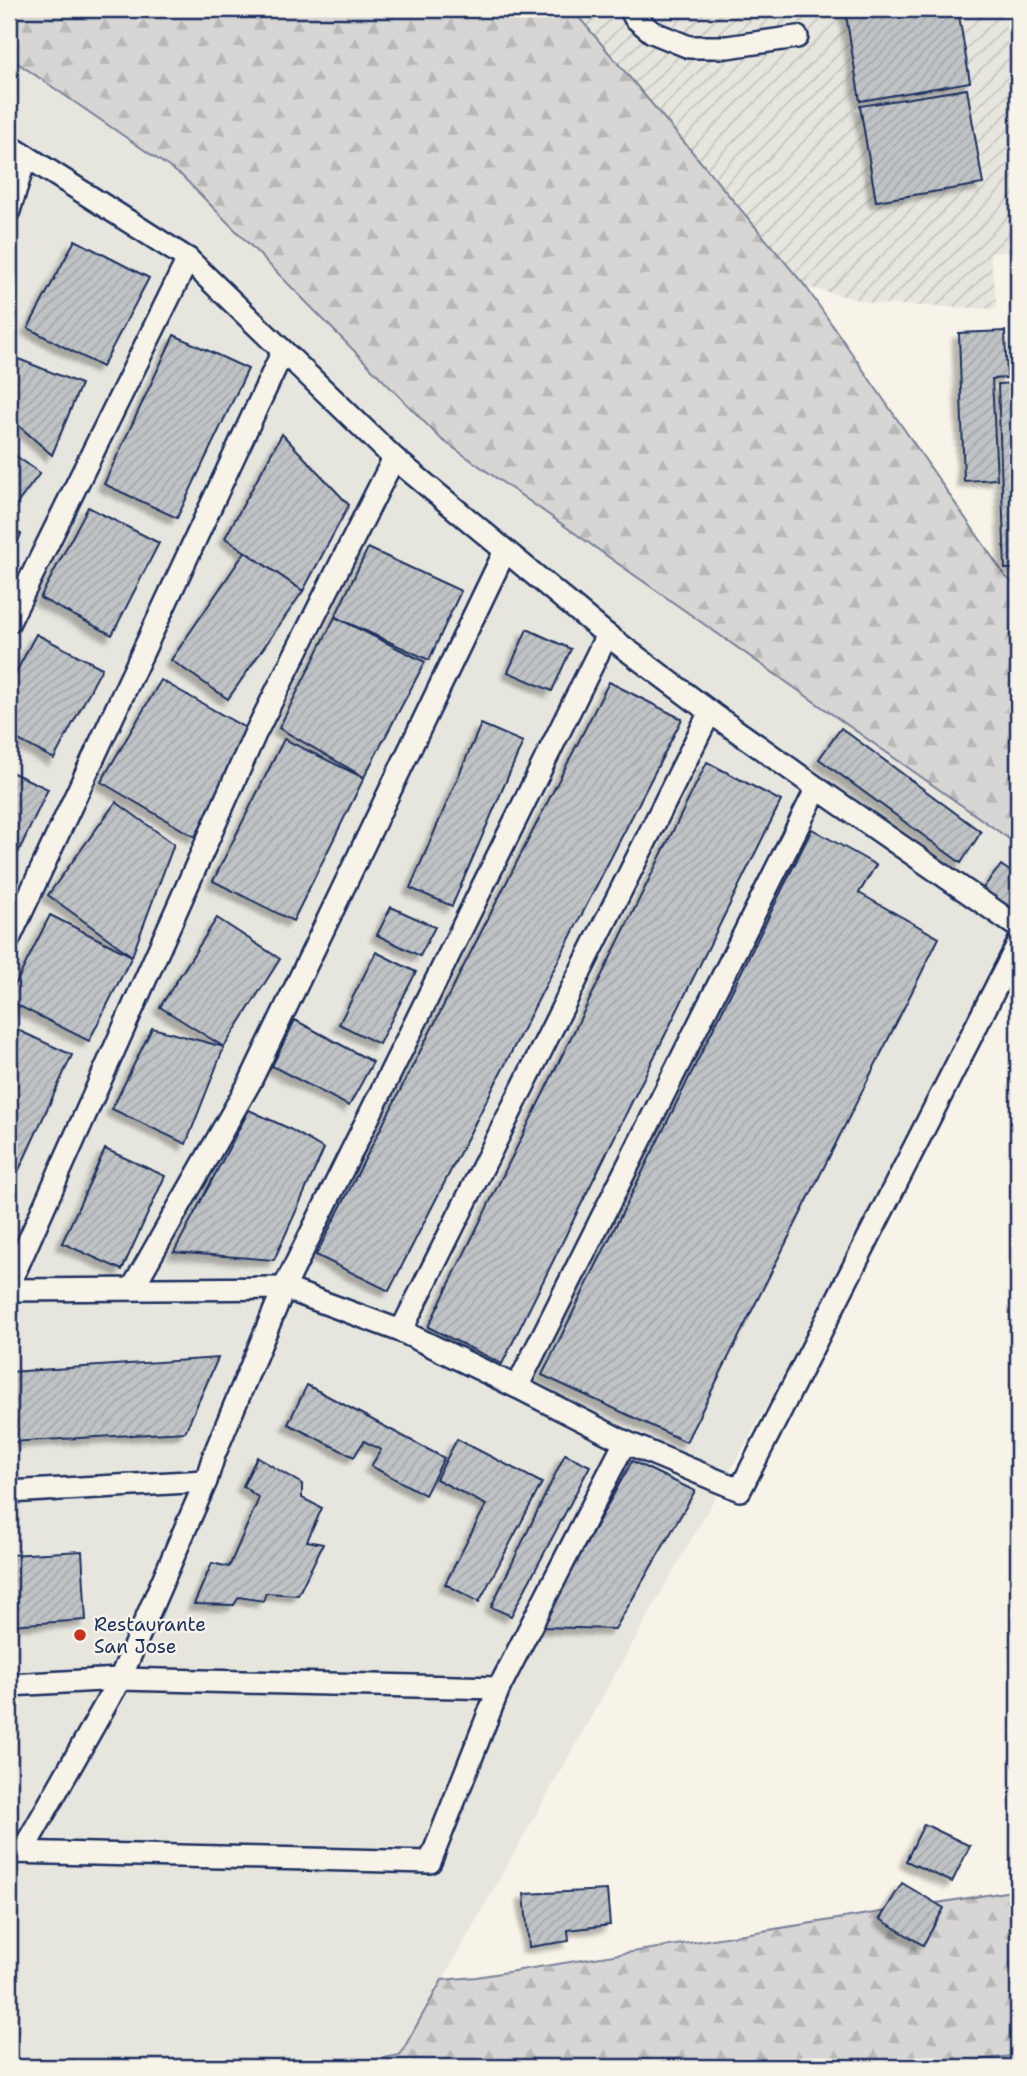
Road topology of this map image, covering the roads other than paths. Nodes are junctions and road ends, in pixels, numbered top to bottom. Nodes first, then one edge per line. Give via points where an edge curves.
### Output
1 (630, 9) edge
2 (797, 37) dead end
3 (18, 151) edge
4 (9, 211) edge
5 (188, 258) junction
6 (283, 351) junction
7 (394, 458) junction
8 (505, 551) junction
9 (9, 622) edge
10 (607, 635) junction
11 (710, 712) junction
12 (817, 788) junction
13 (1018, 927) edge
14 (9, 939) edge
15 (1018, 944) edge
16 (9, 1287) edge
17 (284, 1288) junction
18 (132, 1289) junction
19 (401, 1331) junction
20 (517, 1387) junction
21 (625, 1442) junction
22 (206, 1481) junction
23 (9, 1492) edge
24 (120, 1679) junction
25 (9, 1685) edge
26 (499, 1688) junction
27 (15, 1852) edge

1 - 2 lane via 652,32 689,47 727,47
3 - 4 lane
3 - 5 lane
5 - 6 lane
5 - 9 lane
6 - 7 lane
6 - 14 lane
7 - 8 lane
7 - 16 lane via 255,734
8 - 10 lane
8 - 18 lane via 250,1082
10 - 11 lane
10 - 17 lane
11 - 12 lane
11 - 19 lane
12 - 13 lane
12 - 20 lane
15 - 21 lane via 740,1490
16 - 18 lane
17 - 18 lane
17 - 19 lane
17 - 22 lane
19 - 20 lane
20 - 21 lane
21 - 26 lane
22 - 23 lane
22 - 24 lane
24 - 25 lane
24 - 26 lane
24 - 27 lane
26 - 27 lane via 430,1862

